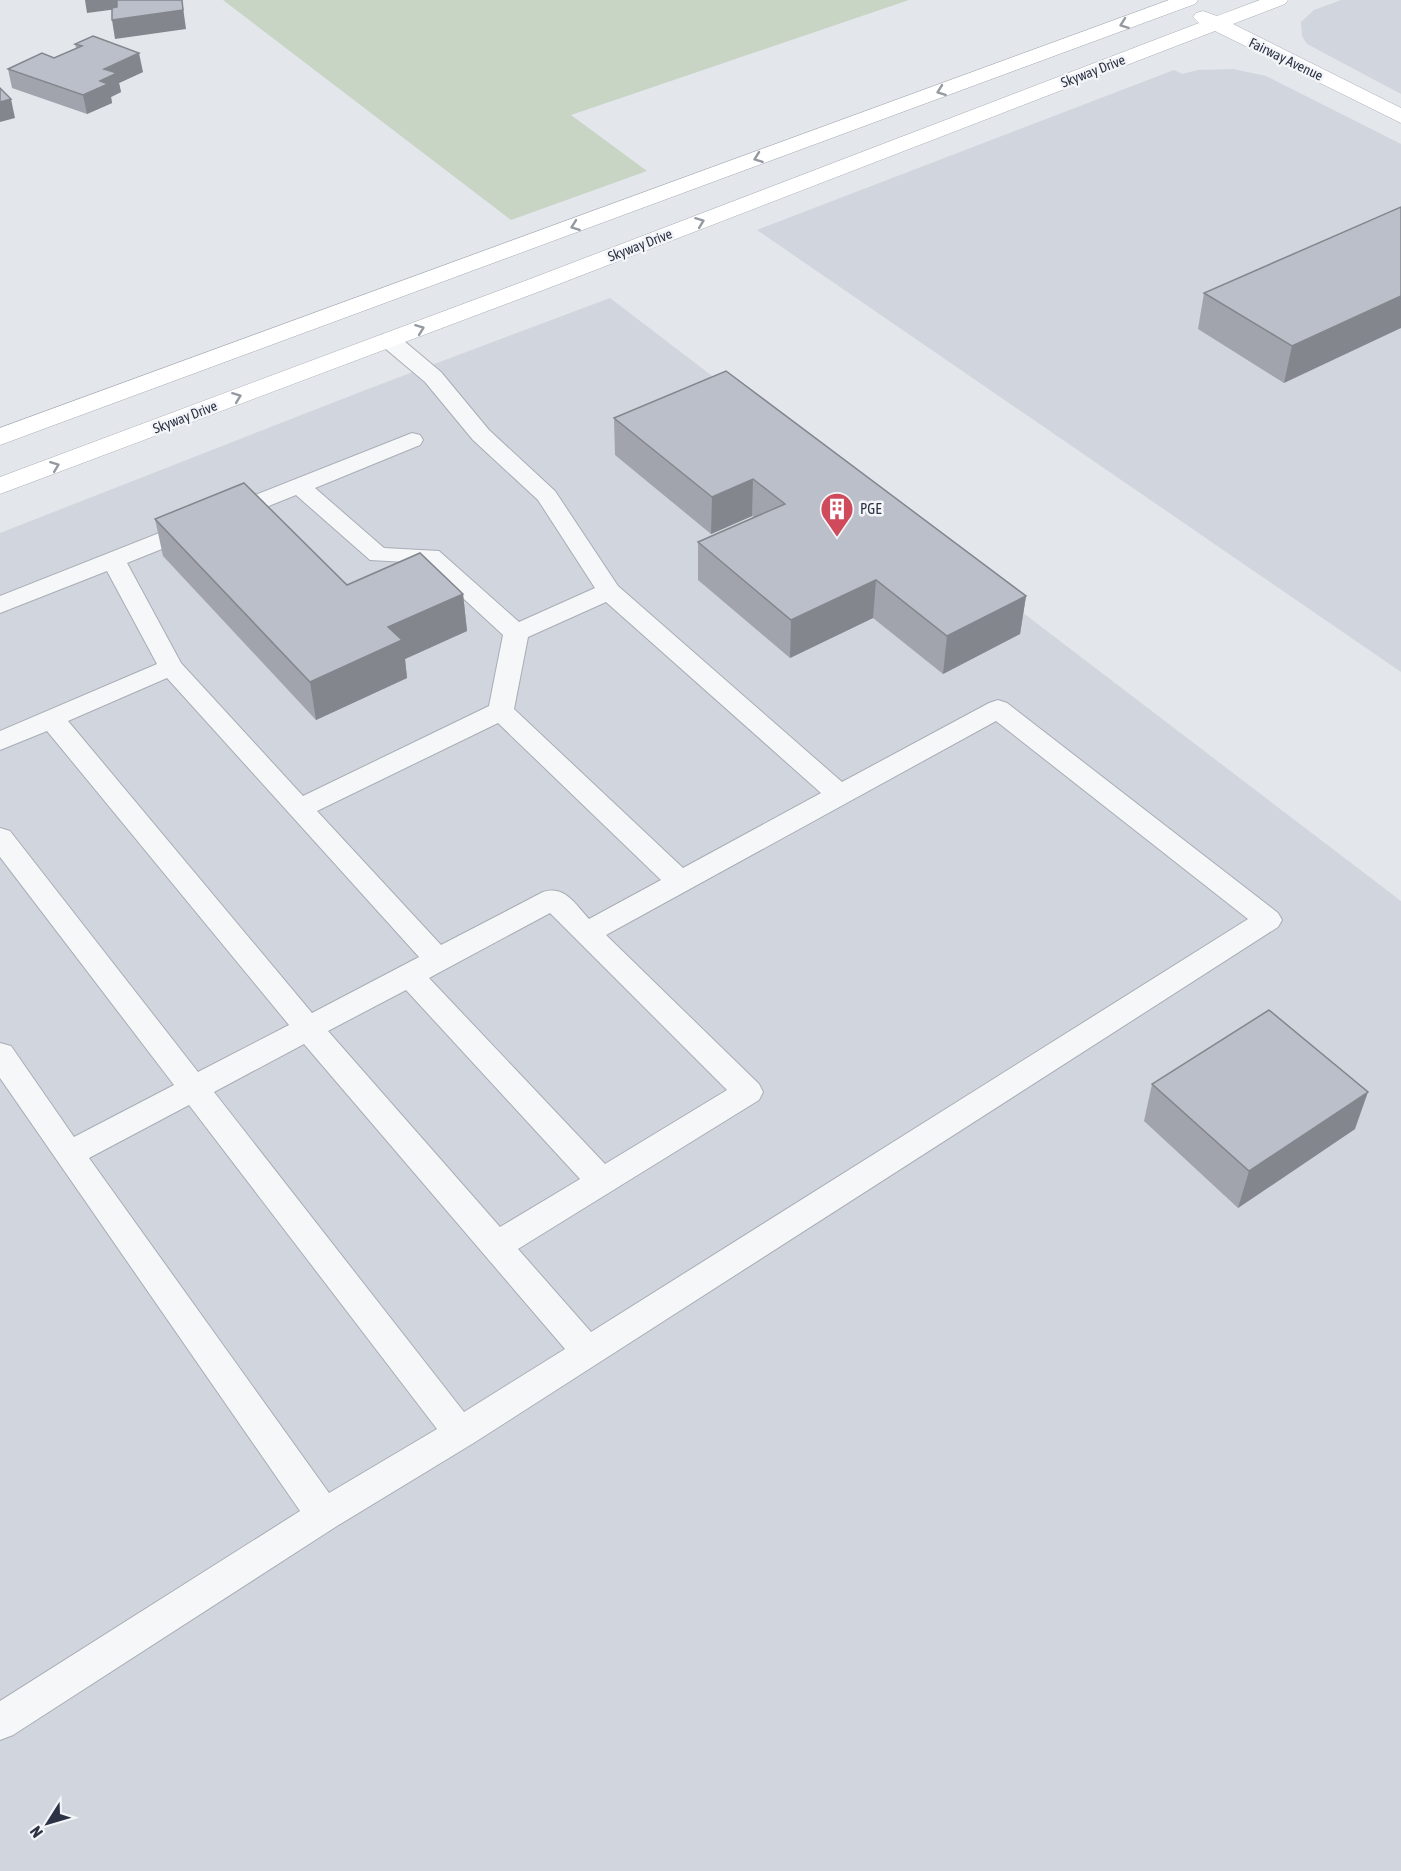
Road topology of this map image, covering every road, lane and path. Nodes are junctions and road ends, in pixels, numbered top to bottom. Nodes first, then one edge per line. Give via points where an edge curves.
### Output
1 (1278, 0) edge
2 (1180, 1) edge
3 (1215, 24) junction
4 (1401, 116) edge
5 (389, 340) junction
6 (0, 437) edge
7 (412, 440) dead end
8 (0, 486) edge
9 (299, 486) junction
10 (113, 560) junction
11 (609, 591) junction
12 (0, 605) edge
13 (516, 633) junction
14 (171, 667) junction
15 (501, 711) junction
16 (52, 718) junction
17 (0, 741) edge
18 (840, 795) junction
19 (299, 808) junction
20 (0, 838) edge
21 (680, 881) junction
22 (586, 933) junction
23 (438, 960) junction
24 (409, 975) junction
25 (308, 1028) junction
26 (0, 1054) edge
27 (194, 1089) junction
28 (69, 1154) junction
29 (602, 1181) junction
30 (496, 1246) junction
31 (587, 1352) junction
32 (460, 1433) junction
33 (324, 1515) junction
34 (0, 1722) edge

1 - 3 main road, Skyway Drive
2 - 3 main road, Fairway Avenue
2 -> 6 main road
3 - 4 main road, Fairway Avenue
5 -> 3 main road, Skyway Drive
8 -> 5 main road, Skyway Drive
5 - 11 lane via 433,377 481,435 547,496
7 - 9 lane
9 - 10 lane
9 - 13 lane via 378,555 431,556
10 - 12 lane
10 - 14 lane
11 - 13 lane
11 - 18 lane
13 - 15 lane
14 - 16 lane
14 - 19 lane
15 - 19 lane
15 - 21 lane
16 - 17 lane
16 - 25 lane
18 - 21 lane
18 - 31 lane via 998,709 1268,920
19 - 23 lane
20 - 27 lane
21 - 22 lane
22 - 23 lane via 553,899
22 - 29 lane via 748,1092
23 - 24 lane
24 - 25 lane
24 - 29 lane
25 - 27 lane
25 - 30 lane
26 - 28 lane
27 - 28 lane
27 - 32 lane
28 - 33 lane
29 - 30 lane
30 - 31 lane
31 - 32 lane
32 - 33 lane
33 - 34 lane

